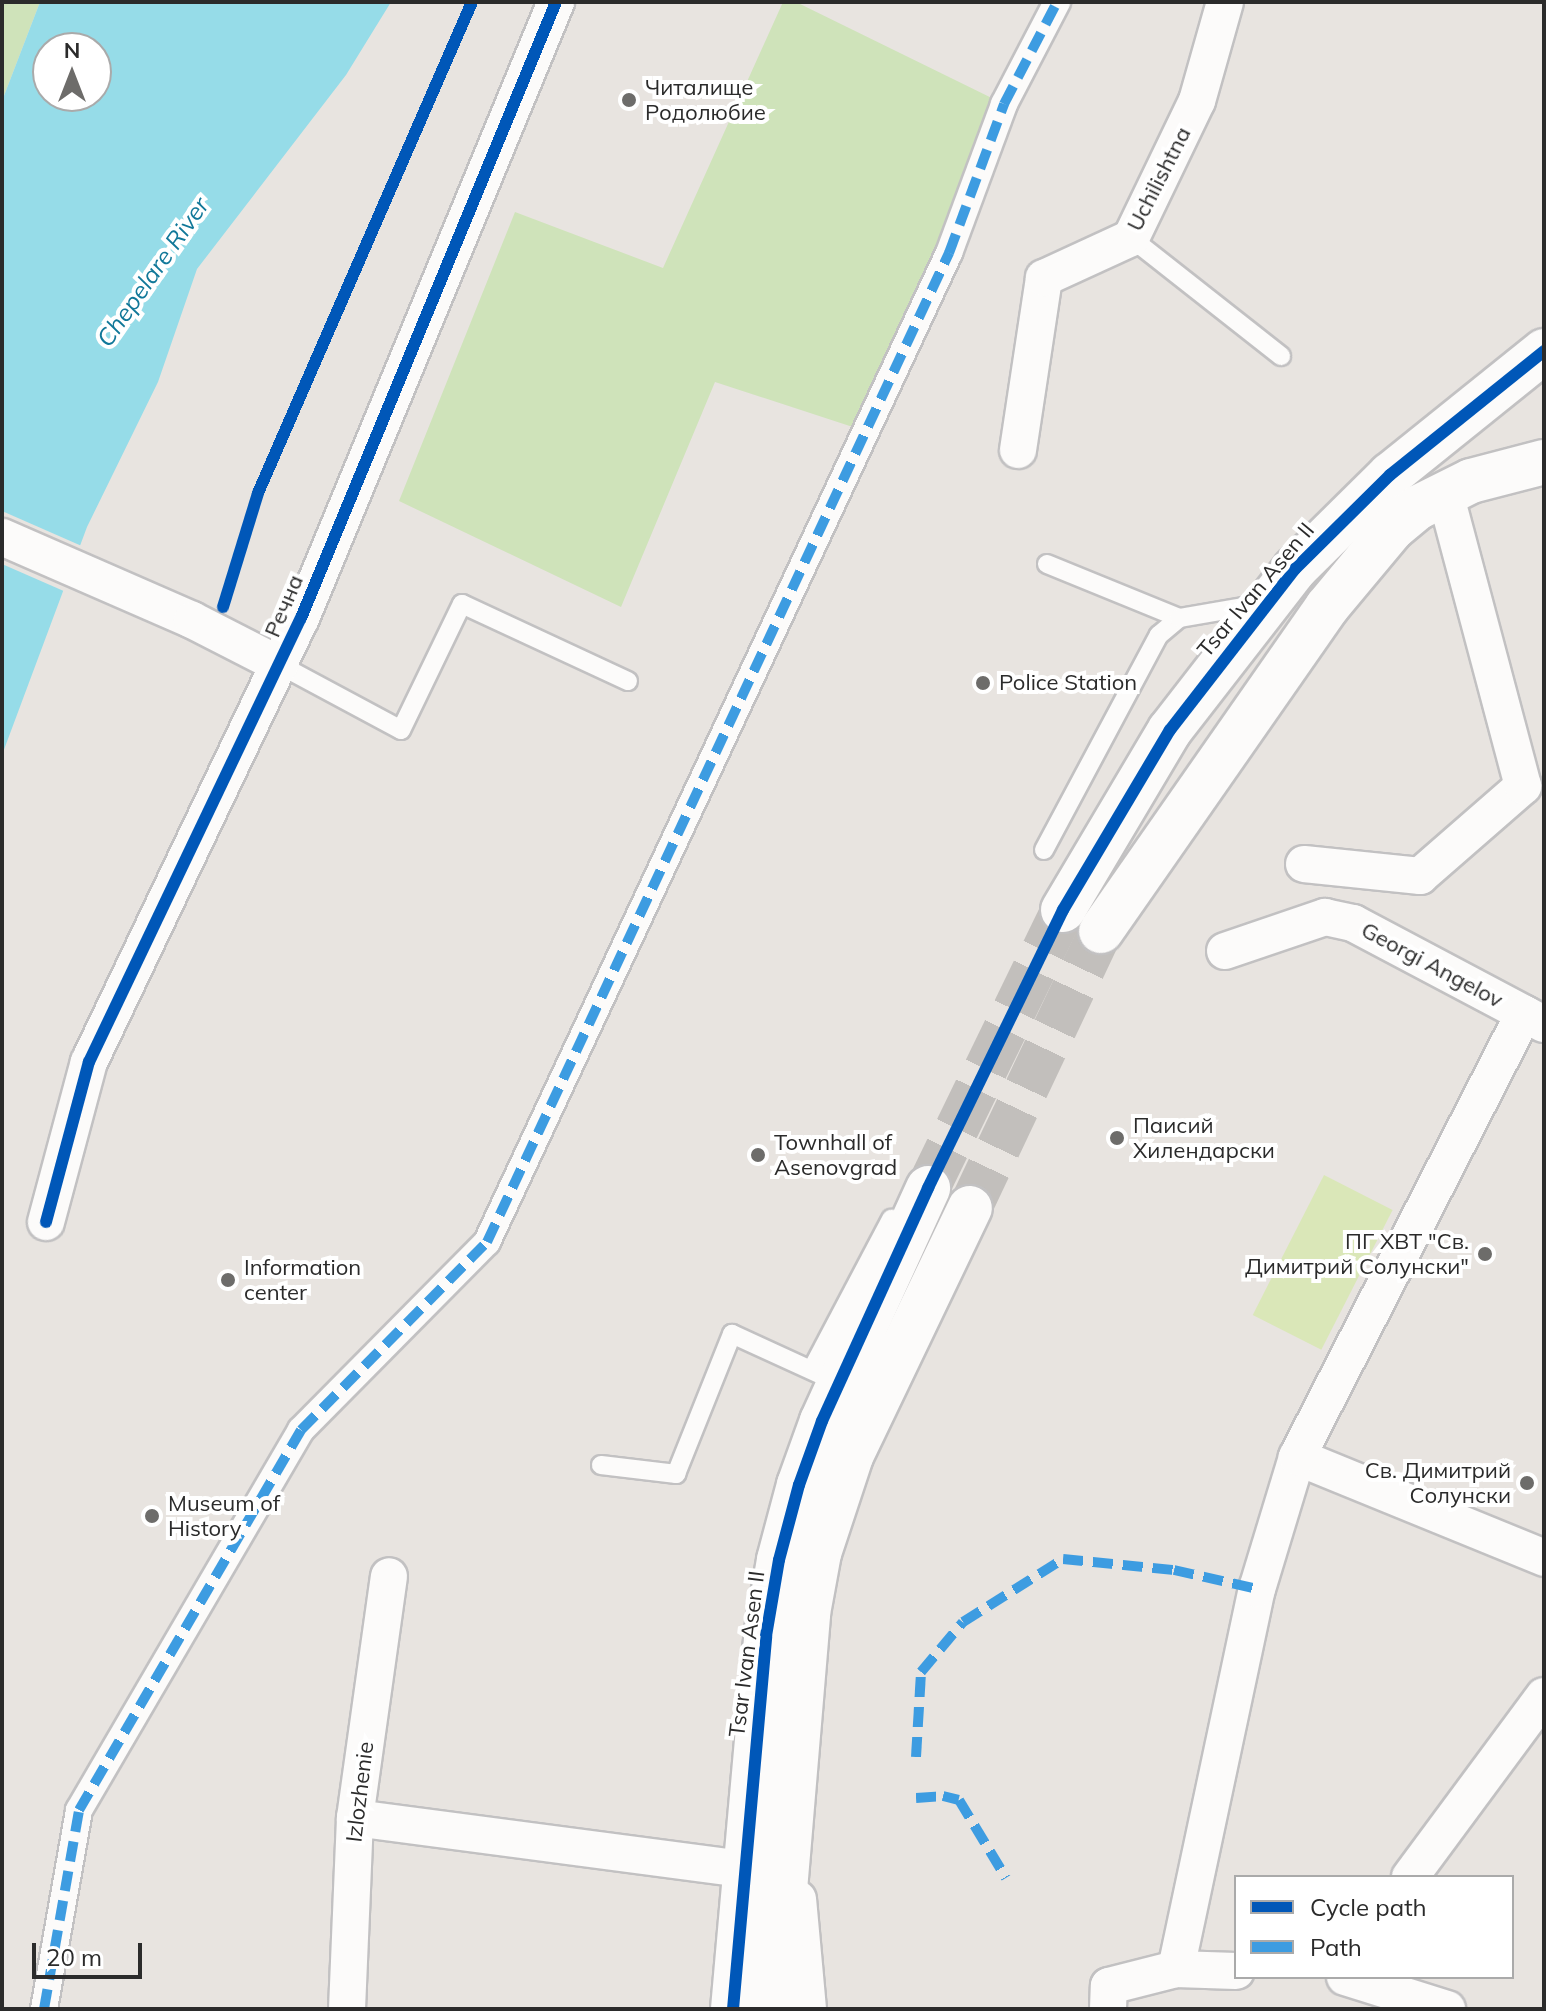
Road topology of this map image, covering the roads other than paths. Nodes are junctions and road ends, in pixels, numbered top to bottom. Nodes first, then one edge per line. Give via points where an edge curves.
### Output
1 (556, 2) edge
2 (1057, 2) edge
3 (1225, 2) edge
4 (1131, 238) junction
5 (1544, 351) edge
6 (1281, 356) dead end
7 (1018, 450) dead end
8 (1544, 462) edge
9 (1445, 493) junction
10 (2, 537) edge
11 (1047, 564) dead end
12 (1267, 603) junction
13 (1179, 618) junction
14 (280, 665) junction
15 (628, 681) dead end
16 (1533, 794) edge
17 (1044, 850) dead end
18 (1304, 864) dead end
19 (1225, 951) dead end
20 (1534, 1019) edge
21 (913, 1197) tunnel mouth
22 (970, 1208) tunnel mouth
23 (46, 1222) dead end
24 (826, 1376) junction
25 (1297, 1457) junction
26 (601, 1465) dead end
27 (1544, 1558) edge
28 (389, 1576) dead end
29 (1544, 1696) edge
30 (790, 1817) junction
31 (355, 1818) junction
32 (743, 1869) junction
33 (1411, 1875) edge
34 (1176, 1969) junction
35 (1234, 1971) edge
36 (1351, 1979) edge
37 (44, 2009) edge
38 (347, 2009) edge
39 (733, 2009) edge
40 (775, 2009) edge
41 (808, 2009) edge
42 (1108, 2009) edge
43 (1447, 2009) edge

1 - 14 street, Речна
2 - 37 street via 1004,104 949,253 487,1242 301,1430 79,1810
3 - 4 street, Uchilishtna via 1197,101
4 - 6 lane
4 - 7 street, Uchilishtna via 1044,278
5 - 12 street, Tsar Ivan Asen II via 1390,475
8 - 9 street, Tsar Ivan Asen II
9 - 12 street, Tsar Ivan Asen II via 1417,508 1369,553 1082,920 1154,754
9 - 16 street
10 - 14 street via 192,620
11 - 13 lane
12 - 13 lane
13 - 17 lane via 1150,647
14 - 15 lane via 401,730 462,604
14 - 23 street, Речна via 89,1062
16 - 18 street via 1420,876
19 - 20 street, Georgi Angelov via 1325,917 1353,923
20 - 25 street
21 - 24 street, Tsar Ivan Asen II
22 - 30 street via 851,1456 819,1553 808,1613
24 - 26 lane via 732,1334 676,1474
24 - 32 street, Tsar Ivan Asen II via 779,1560 766,1636
25 - 27 street
25 - 34 street via 1257,1589
28 - 31 street, Izlozhenie
29 - 33 street
30 - 40 street
30 - 41 street
31 - 32 street
31 - 38 street, Izlozhenie
32 - 39 street, Tsar Ivan Asen II
34 - 35 street
34 - 42 street via 1109,1986
36 - 43 street

